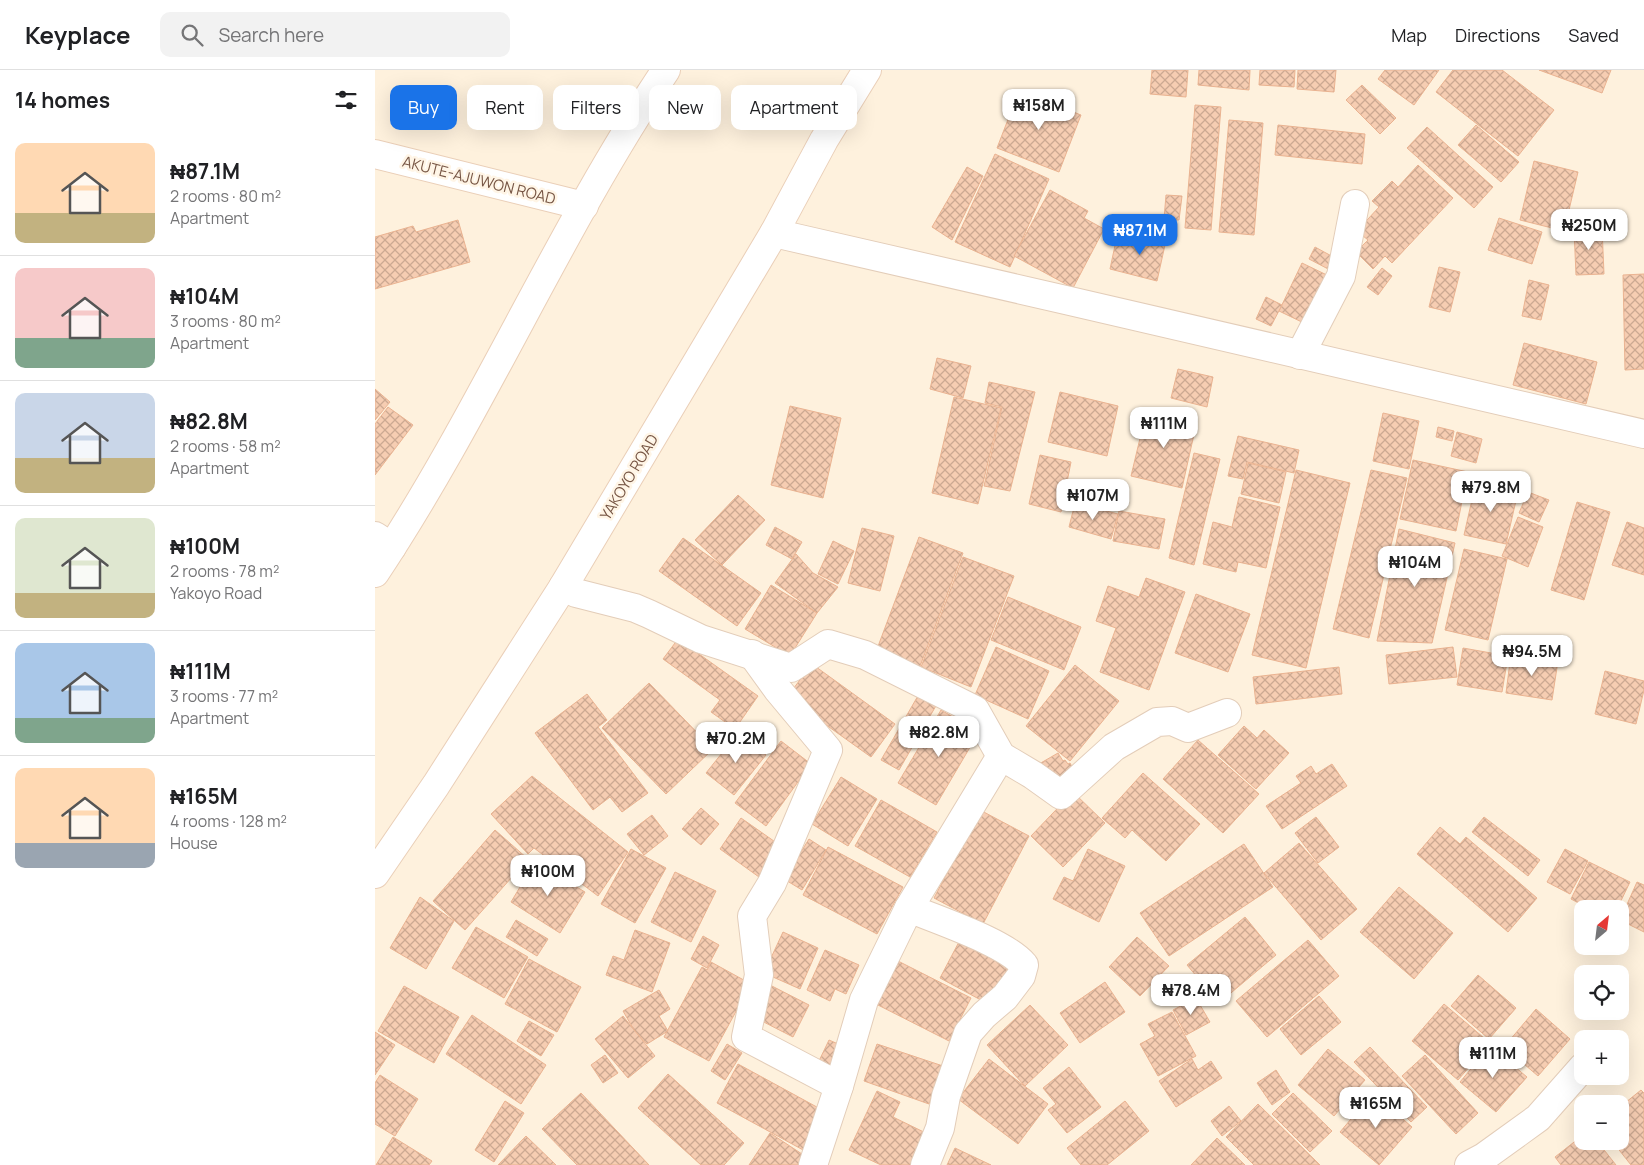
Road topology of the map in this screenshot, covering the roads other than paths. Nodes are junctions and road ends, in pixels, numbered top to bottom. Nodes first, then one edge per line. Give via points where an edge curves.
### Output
1 (666, 70) edge
2 (867, 70) edge
3 (375, 154) edge
4 (1355, 204) dead end
5 (583, 206) junction
6 (774, 233) junction
7 (1300, 355) junction
8 (1644, 434) edge
9 (384, 542) edge
10 (375, 573) edge
11 (563, 587) junction
12 (752, 654) junction
13 (1227, 713) dead end
14 (1001, 756) junction
15 (375, 874) edge
16 (909, 908) junction
17 (1574, 1077) edge
18 (839, 1086) junction
19 (813, 1165) edge
20 (925, 1165) edge
21 (1469, 1165) edge

1 - 5 street
2 - 6 street, YAKOYO ROAD via 824,140
3 - 5 street, AKUTE-AJUWON ROAD
4 - 7 street via 1341,276
5 - 9 street via 461,431
6 - 7 street
6 - 11 street, YAKOYO ROAD
7 - 8 street
9 - 10 street
11 - 12 street via 635,608 701,639
11 - 15 street, YAKOYO ROAD
12 - 14 street via 791,668 828,644 865,656 975,710
12 - 18 street via 828,750 772,883 752,916 759,975 746,1037
13 - 14 street via 1189,728 1172,721 1157,722 1114,747 1061,795
14 - 16 street
16 - 18 street via 863,1000
16 - 20 street via 996,944 1018,957 1024,965 1021,976 1005,997 968,1033 946,1096 940,1128
17 - 21 street via 1538,1118
18 - 19 street

